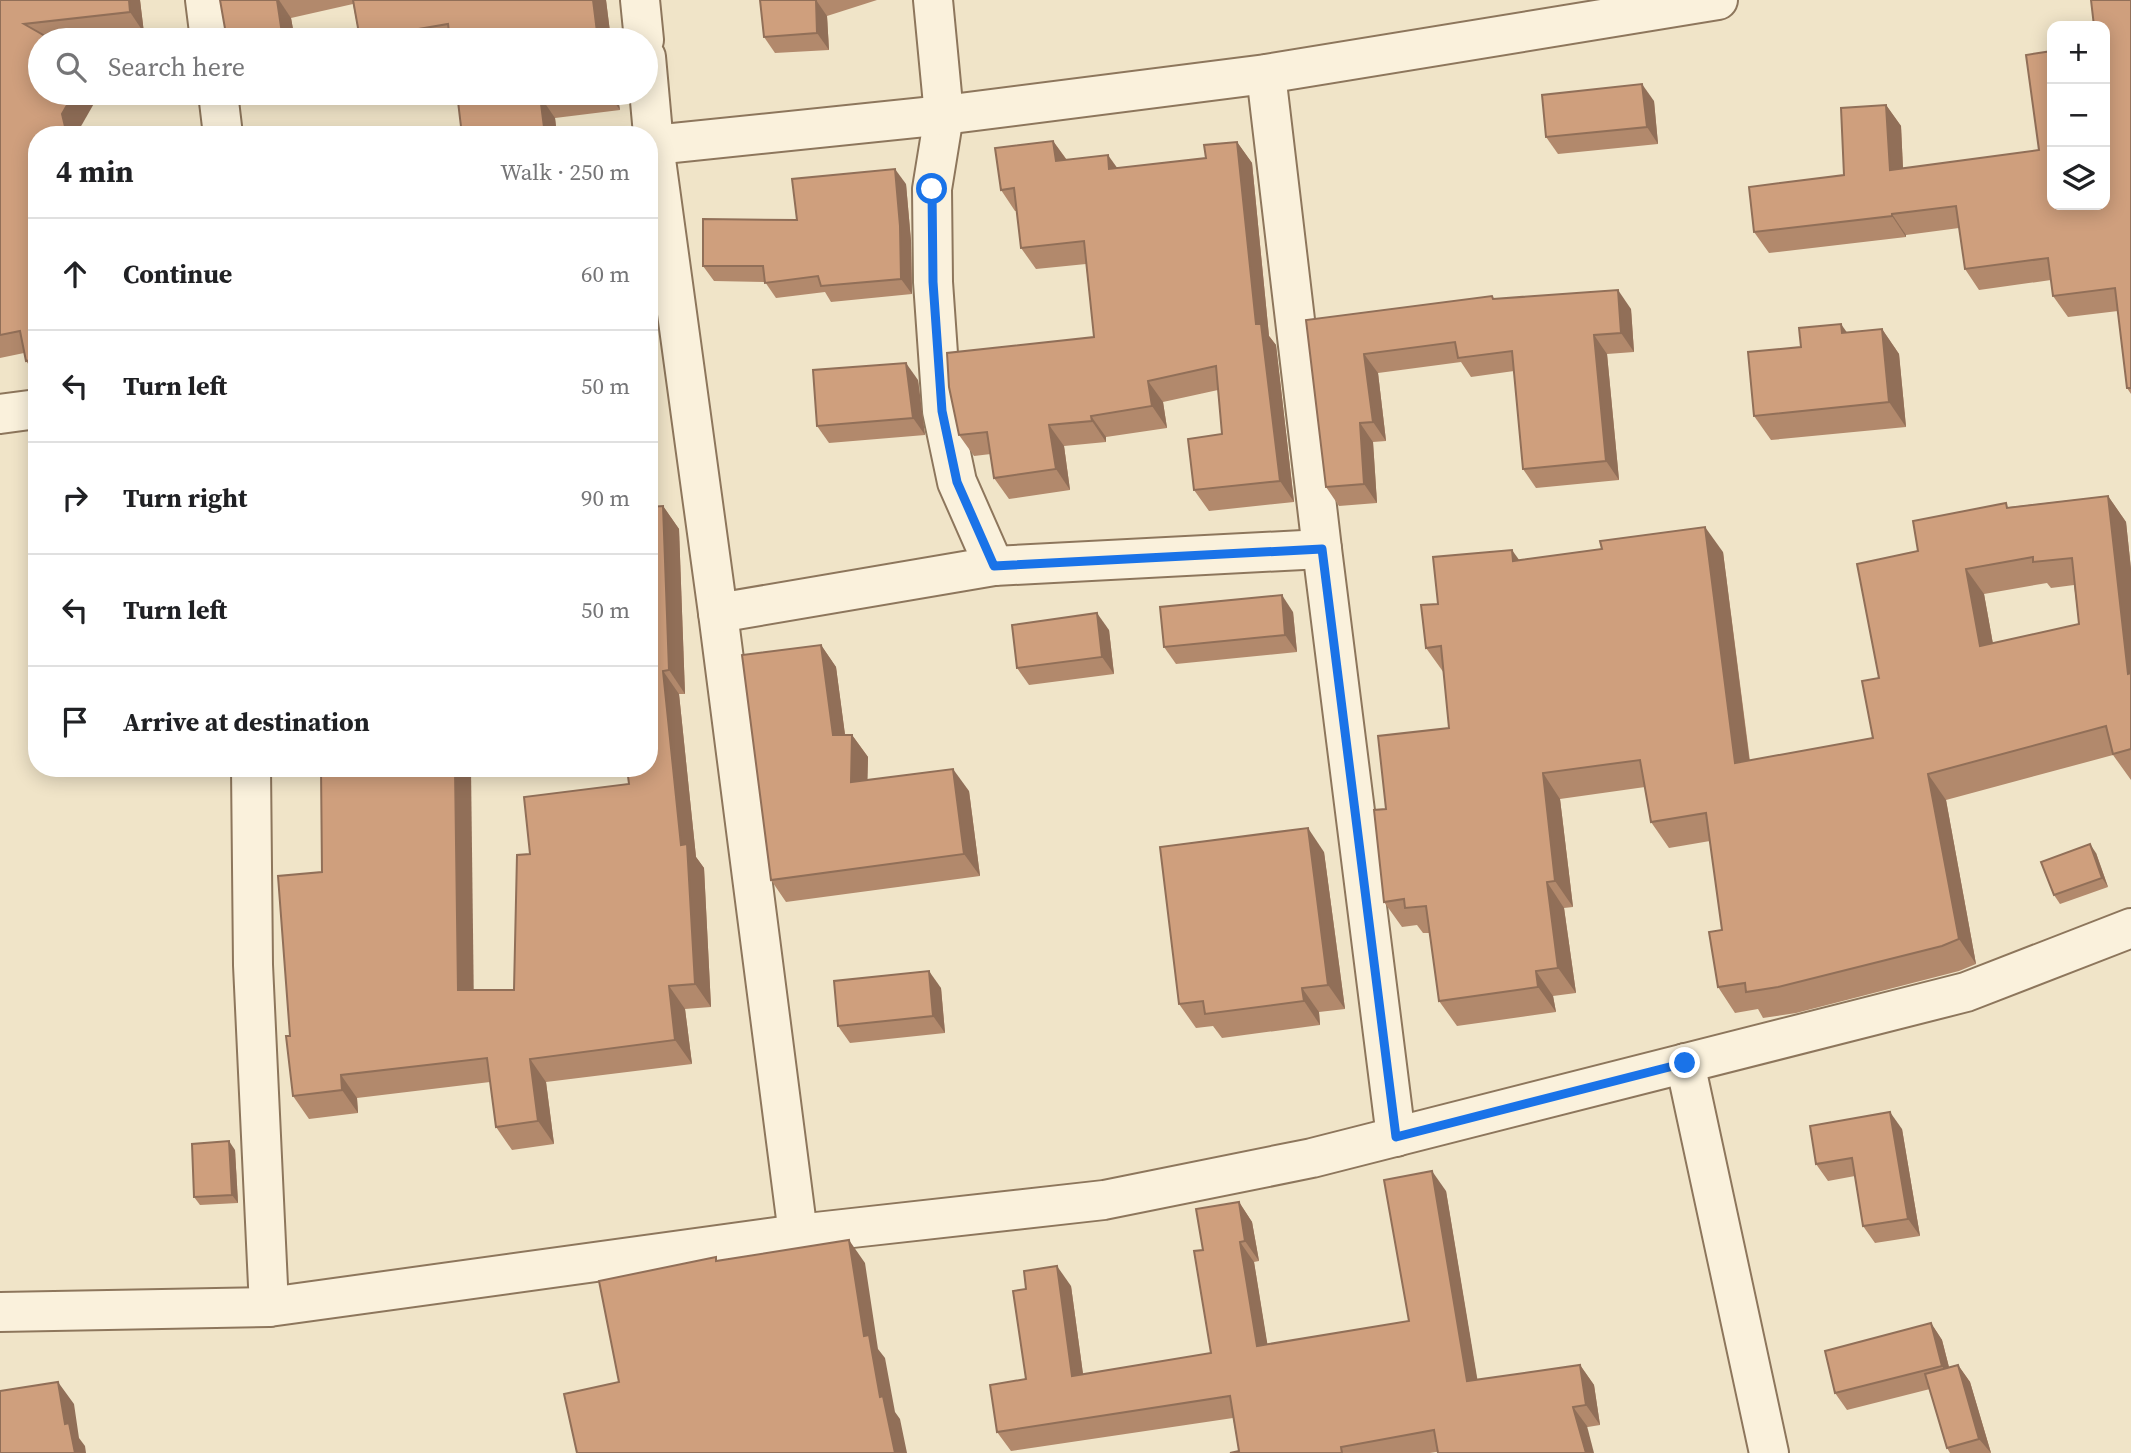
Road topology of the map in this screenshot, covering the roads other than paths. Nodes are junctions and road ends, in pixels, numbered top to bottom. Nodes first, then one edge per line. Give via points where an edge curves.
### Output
1 (205, 0) edge
2 (640, 0) edge
3 (933, 0) edge
4 (1718, 0) edge
5 (208, 28) edge
6 (643, 28) edge
7 (1266, 75) junction
8 (219, 105) edge
9 (650, 105) edge
10 (944, 115) junction
11 (222, 126) edge
12 (652, 126) edge
13 (658, 145) edge
14 (658, 174) edge
15 (28, 410) edge
16 (0, 414) edge
17 (1322, 549) junction
18 (994, 566) junction
19 (718, 613) junction
20 (251, 777) edge
21 (2131, 929) edge
22 (1685, 1063) junction
23 (1396, 1137) junction
24 (798, 1234) junction
25 (269, 1307) junction
26 (0, 1312) edge
27 (1769, 1453) edge

1 - 5 street
2 - 6 street
3 - 10 street
4 - 7 street
7 - 10 street
7 - 17 street
8 - 11 street
9 - 12 street
10 - 13 street
10 - 18 street via 932,189 942,411 957,482
14 - 19 street
15 - 16 street
17 - 18 street
17 - 23 street
18 - 19 street
19 - 24 street
20 - 25 street via 253,965
21 - 22 street via 1966,992
22 - 23 street
22 - 27 street
23 - 24 street via 1104,1200
24 - 25 street
25 - 26 street

